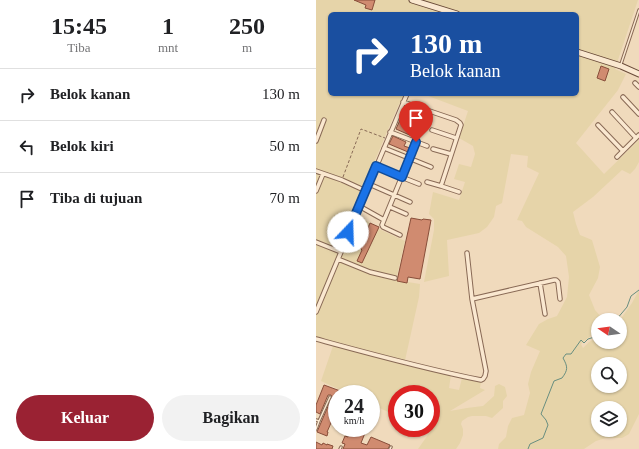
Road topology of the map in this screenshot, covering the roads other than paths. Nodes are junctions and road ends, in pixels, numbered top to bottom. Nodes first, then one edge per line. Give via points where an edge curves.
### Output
1 (412, 0) edge
2 (639, 10) edge
3 (444, 12) edge
4 (579, 53) edge
5 (621, 66) junction
6 (639, 74) edge
7 (635, 83) dead end
8 (639, 87) edge
9 (406, 96) edge
10 (623, 97) dead end
11 (403, 102) junction
12 (612, 112) dead end
13 (639, 114) edge
14 (324, 120) dead end
15 (598, 125) dead end
16 (432, 130) dead end
17 (390, 132) junction
18 (638, 136) edge
19 (456, 138) junction
20 (316, 141) edge
21 (416, 142) junction
22 (427, 146) dead end
23 (384, 148) junction
24 (433, 149) dead end
25 (623, 151) junction
26 (451, 154) junction
27 (617, 157) dead end
28 (410, 159) junction
29 (376, 166) junction
30 (431, 167) dead end
31 (316, 171) edge
32 (323, 174) junction
33 (402, 177) junction
34 (427, 182) dead end
35 (369, 184) junction
36 (419, 184) dead end
37 (441, 186) junction
38 (316, 191) edge
39 (366, 191) junction
40 (459, 192) dead end
41 (395, 195) junction
42 (410, 202) dead end
43 (359, 206) junction
44 (390, 207) junction
45 (406, 214) dead end
46 (384, 220) junction
47 (400, 235) dead end
48 (316, 242) edge
49 (341, 252) junction
50 (467, 253) dead end
51 (338, 259) junction
52 (395, 278) dead end
53 (540, 283) junction
54 (472, 299) junction
55 (560, 299) dead end
56 (316, 312) edge
57 (545, 314) dead end
58 (316, 339) edge
59 (328, 401) edge
60 (316, 420) edge
61 (319, 421) junction
62 (316, 429) edge

1 - 3 main road
2 - 5 lane
4 - 5 main road
5 - 6 main road
7 - 8 street
9 - 11 street
10 - 13 street
11 - 17 street
11 - 19 street via 458,121 461,125
12 - 18 street
14 - 20 street
15 - 25 street
16 - 19 street
17 - 21 street
17 - 23 street
18 - 25 street
19 - 26 street
21 - 22 street
21 - 28 street
23 - 28 street
23 - 29 street
24 - 26 street
25 - 27 street
26 - 37 street
28 - 30 street
28 - 33 street
29 - 33 street
29 - 35 street
31 - 32 street
32 - 38 street
32 - 39 street
33 - 36 street
33 - 41 street
34 - 37 street
35 - 39 street
35 - 41 street
37 - 40 street
39 - 43 street
41 - 42 street
41 - 44 street
43 - 46 street
43 - 49 street
44 - 45 street
44 - 46 street
46 - 47 street via 383,227
48 - 49 street
49 - 51 street
50 - 54 street
51 - 52 street via 370,272
51 - 56 street
53 - 54 street
53 - 55 street via 556,280
53 - 57 street
54 - 58 street via 486,371 482,379 418,366
59 - 61 lane
60 - 61 lane
61 - 62 lane

